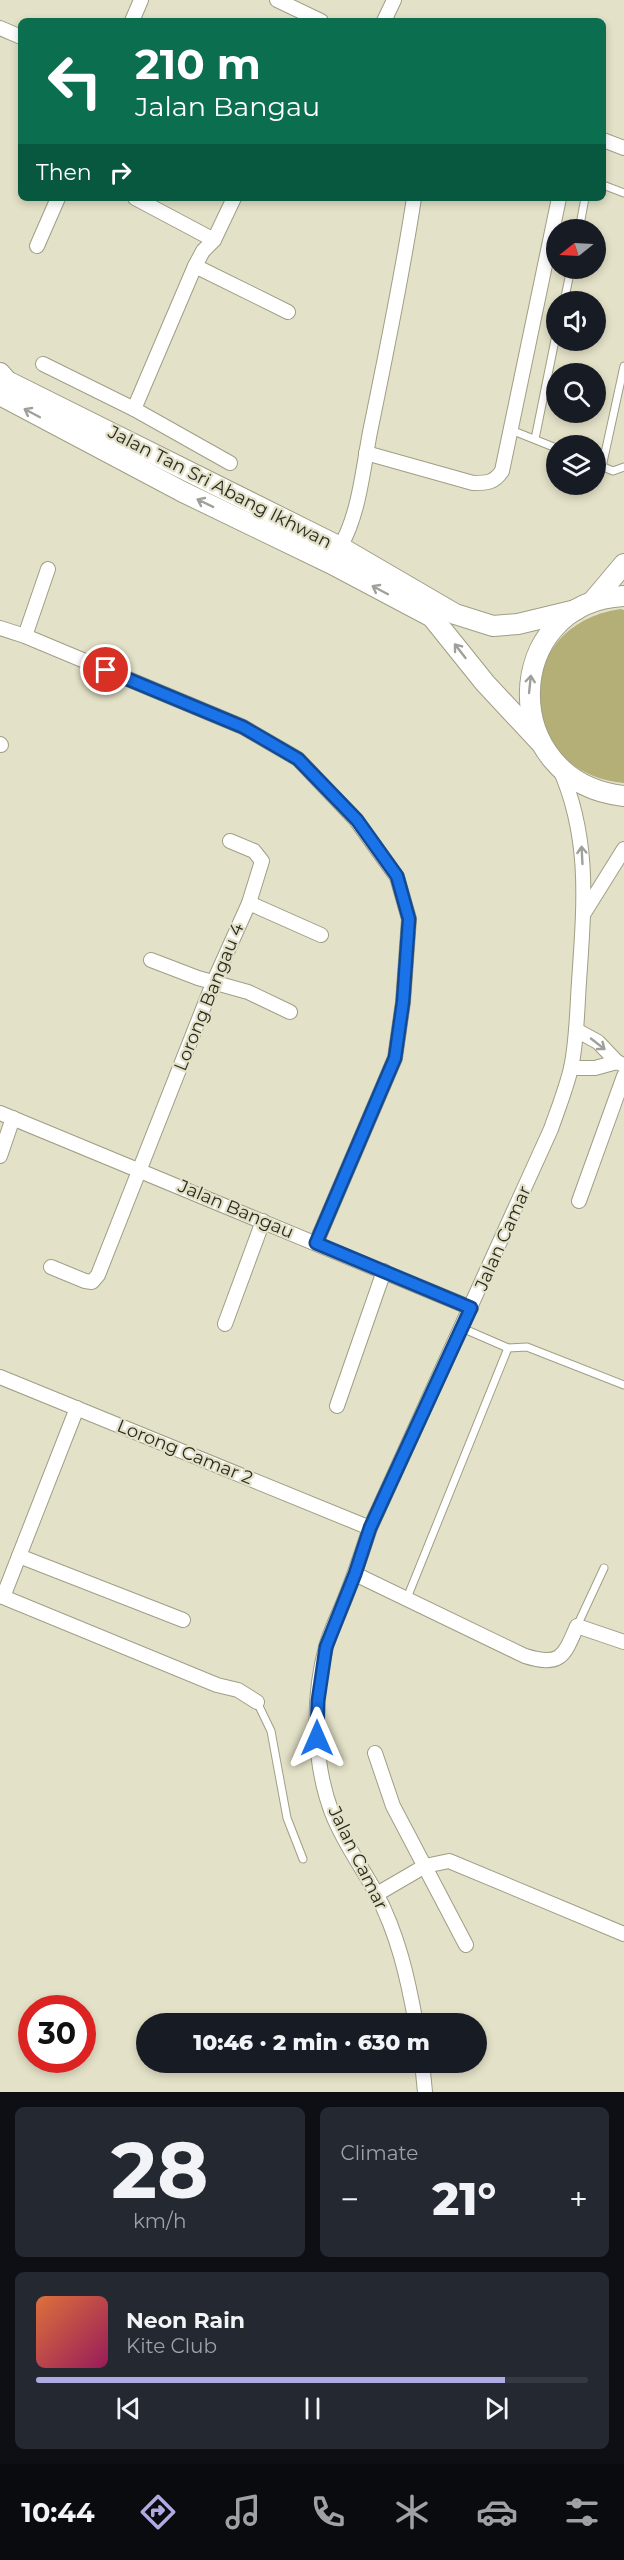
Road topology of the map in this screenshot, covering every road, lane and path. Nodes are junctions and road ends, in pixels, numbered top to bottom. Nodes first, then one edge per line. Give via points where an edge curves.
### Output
1 (141, 0) edge
2 (277, 0) edge
3 (394, 0) edge
4 (133, 18) edge
5 (315, 18) edge
6 (385, 18) edge
7 (0, 28) edge
8 (18, 36) edge
9 (606, 141) edge
10 (624, 148) edge
11 (606, 186) edge
12 (624, 193) edge
13 (57, 201) edge
14 (141, 201) edge
15 (233, 201) edge
16 (414, 201) edge
17 (558, 201) edge
18 (584, 201) edge
19 (581, 219) edge
20 (214, 240) junction
21 (37, 246) dead end
22 (195, 266) junction
23 (288, 312) dead end
24 (553, 351) edge
25 (43, 364) dead end
26 (624, 366) edge
27 (0, 374) edge
28 (0, 395) edge
29 (134, 409) junction
30 (511, 430) junction
31 (606, 437) edge
32 (535, 440) junction
33 (546, 444) edge
34 (366, 453) junction
35 (230, 463) dead end
36 (624, 467) edge
37 (606, 468) edge
38 (340, 547) junction
39 (624, 564) edge
40 (48, 569) dead end
41 (624, 596) edge
42 (584, 606) junction
43 (435, 611) junction
44 (0, 628) edge
45 (25, 636) junction
46 (540, 742) junction
47 (559, 767) junction
48 (624, 796) edge
49 (230, 841) dead end
50 (624, 849) edge
51 (249, 903) junction
52 (583, 914) junction
53 (321, 935) dead end
54 (151, 960) dead end
55 (214, 981) junction
56 (290, 1012) dead end
57 (576, 1030) junction
58 (621, 1063) edge
59 (571, 1068) junction
60 (624, 1076) edge
61 (7, 1115) edge
62 (0, 1156) edge
63 (140, 1169) junction
64 (579, 1201) dead end
65 (263, 1221) junction
66 (316, 1243) junction
67 (51, 1267) dead end
68 (384, 1271) junction
69 (471, 1308) junction
70 (225, 1324) dead end
71 (462, 1328) junction
72 (508, 1348) junction
73 (0, 1377) edge
74 (624, 1385) edge
75 (337, 1406) dead end
76 (77, 1408) junction
77 (370, 1528) junction
78 (19, 1556) junction
79 (604, 1568) dead end
80 (355, 1574) junction
81 (2, 1596) edge
82 (407, 1598) junction
83 (183, 1620) dead end
84 (577, 1626) junction
85 (624, 1641) edge
86 (257, 1702) joint
87 (375, 1753) dead end
88 (303, 1859) dead end
89 (425, 1866) junction
90 (377, 1894) junction
91 (624, 1934) edge
92 (466, 1945) dead end
93 (414, 2013) edge
94 (423, 2073) edge
95 (425, 2092) edge

1 - 4 street
2 - 5 street
3 - 6 street
7 - 8 street
9 - 10 street
11 - 12 lane
13 - 21 street
14 - 20 street
15 - 20 street
16 - 34 street
17 - 30 street
18 - 19 lane
20 - 22 street
22 - 23 street
22 - 29 street
24 - 32 lane
25 - 29 street
26 - 31 lane
27 - 38 street, Jalan Tan Sri Abang Ikhwan via 7,381
43 -> 28 street, Jalan Tan Sri Abang Ikhwan via 183,492
29 - 35 street
30 - 32 lane
30 - 34 street via 502,471 488,483 473,483
32 - 33 lane
34 - 38 street via 348,534
36 - 37 lane via 613,471
38 - 43 street, Jalan Tan Sri Abang Ikhwan
39 - 42 street
40 - 45 street
41 - 42 street
42 - 43 street via 518,624 493,626
46 -> 42 street via 531,713 531,677 542,645 557,626
46 -> 43 street via 485,683
44 - 45 street
45 - 66 street via 243,727 298,759 357,820 397,876 409,919 395,1058
46 - 47 street
47 - 48 street via 584,785
52 -> 47 street, Jalan Camar via 580,832
49 - 51 street, Lorong Bangau 4 via 254,851 262,861
50 - 52 street, Jalan Camar
51 - 53 street
51 - 55 street, Lorong Bangau 4
52 - 57 street, Jalan Camar
54 - 55 street
55 - 56 street
55 - 63 street, Lorong Bangau 4
57 -> 58 street via 598,1042
57 - 59 street, Jalan Camar
58 - 59 street
59 - 69 street, Jalan Camar via 551,1129
60 - 64 street
61 - 62 street
61 - 63 street, Jalan Bangau
63 - 65 street, Jalan Bangau
63 - 67 street, Lorong Bangau 4 via 92,1282
65 - 66 street, Jalan Bangau
65 - 70 street
66 - 68 street, Jalan Bangau
68 - 69 street, Jalan Bangau
68 - 75 street
69 - 71 street, Jalan Camar
71 - 72 lane
71 - 77 street, Jalan Camar
72 - 74 lane via 527,1347
72 - 82 lane
73 - 76 street, Lorong Camar 2
76 - 77 street, Lorong Camar 2
76 - 78 street
77 - 80 street, Jalan Camar
78 - 81 street
78 - 83 street
79 - 84 lane
80 - 82 street
80 - 90 street, Jalan Camar via 326,1647 317,1738 333,1814
81 - 86 street via 217,1685 238,1690
82 - 84 street via 542,1661 564,1655
84 - 85 street
86 - 88 lane via 271,1731 287,1818
87 - 89 street via 393,1806
89 - 90 street
89 - 91 street via 449,1861
89 - 92 street
90 - 93 street, Jalan Camar via 406,1970
94 - 95 street

